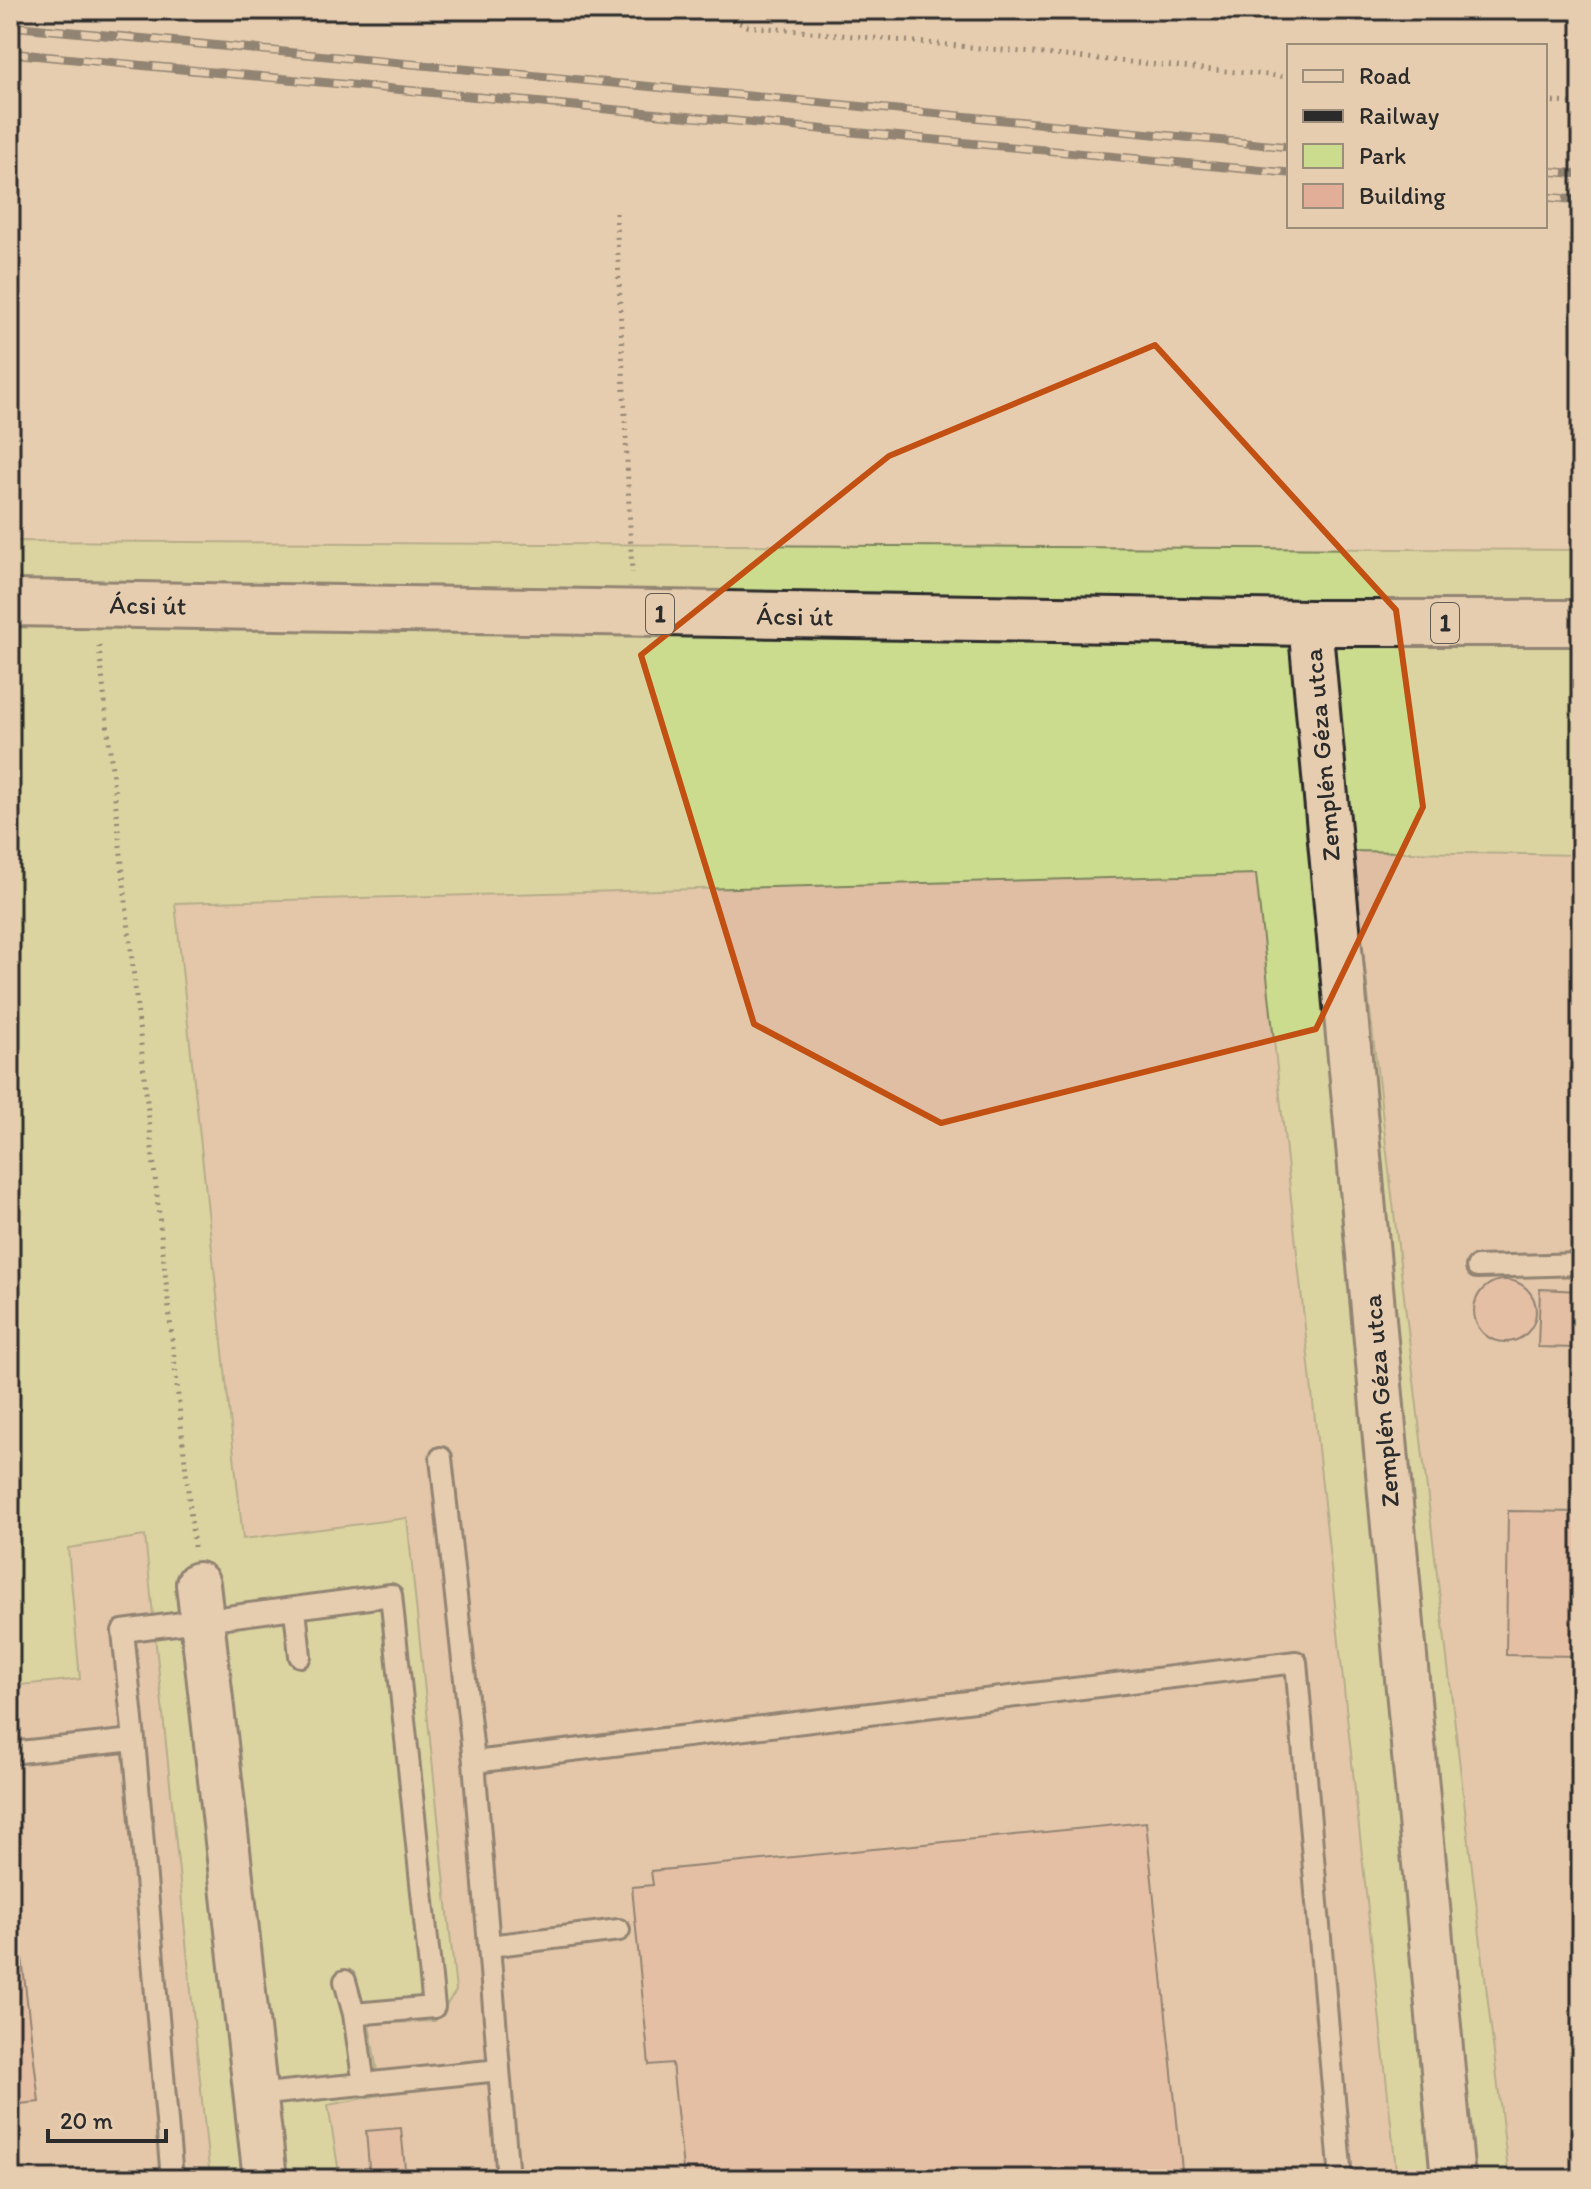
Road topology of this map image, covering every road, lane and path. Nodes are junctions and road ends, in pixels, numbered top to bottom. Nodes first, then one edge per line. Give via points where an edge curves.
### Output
1 (710, 10) edge
2 (1287, 77) edge
3 (1547, 101) edge
4 (1581, 104) edge
5 (616, 213) dead end
6 (10, 603) edge
7 (95, 604) junction
8 (633, 614) junction
9 (1310, 623) junction
10 (1581, 623) edge
11 (1581, 1264) edge
12 (1477, 1267) dead end
13 (441, 1458) dead end
14 (200, 1604) junction
15 (295, 1610) junction
16 (300, 1656) dead end
17 (134, 1740) junction
18 (10, 1753) edge
19 (474, 1762) junction
20 (619, 1930) dead end
21 (489, 1946) junction
22 (345, 1981) dead end
23 (354, 2014) junction
24 (499, 2070) junction
25 (364, 2085) junction
26 (255, 2095) junction
27 (172, 2179) edge
28 (265, 2179) edge
29 (508, 2179) edge
30 (1341, 2179) edge
31 (1453, 2179) edge

1 - 2 path via 747,26
3 - 4 path
5 - 8 path
6 - 7 main road, Ácsi út / 1
7 - 8 main road, Ácsi út / 1
7 - 14 path
8 - 9 main road, Ácsi út / 1
9 - 10 main road, Ácsi út / 1
9 - 31 street, Zemplén Géza utca
11 - 12 lane
13 - 19 lane
14 - 15 lane
14 - 17 lane via 123,1631
14 - 26 street
15 - 16 lane
15 - 23 lane via 391,1595 434,2007
17 - 18 lane
17 - 27 lane
19 - 21 lane
19 - 30 lane via 1296,1662
20 - 21 lane
21 - 24 lane
22 - 23 lane
23 - 25 lane
24 - 25 lane
24 - 29 lane
25 - 26 lane
26 - 28 street

